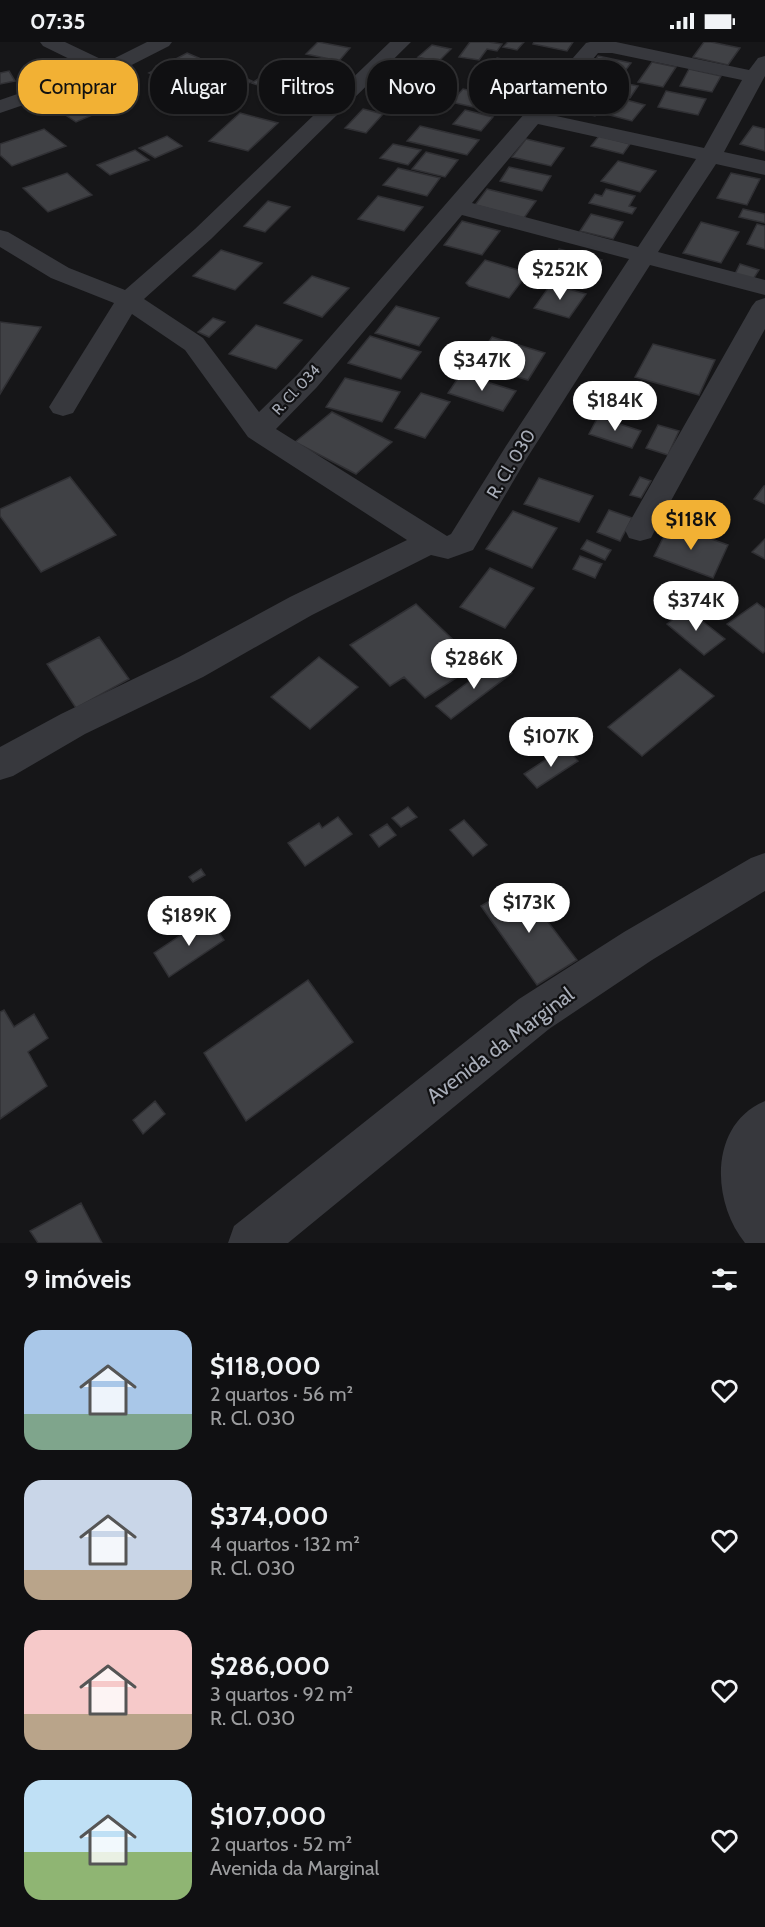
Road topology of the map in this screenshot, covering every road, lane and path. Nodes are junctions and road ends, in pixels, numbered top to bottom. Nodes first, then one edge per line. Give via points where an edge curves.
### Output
1 (50, 42) edge
2 (162, 42) edge
3 (401, 42) edge
4 (87, 60) edge
5 (127, 60) edge
6 (760, 70) edge
7 (18, 101) edge
8 (0, 107) edge
9 (534, 117) junction
10 (711, 156) junction
11 (765, 168) edge
12 (456, 206) junction
13 (0, 237) edge
14 (644, 256) junction
15 (765, 288) edge
16 (128, 300) junction
17 (765, 306) edge
18 (63, 407) dead end
19 (258, 430) junction
20 (640, 530) dead end
21 (432, 541) junction
22 (0, 765) edge
23 (765, 870) edge
24 (765, 1123) edge
25 (765, 1232) edge
26 (251, 1243) edge

1 - 4 street
2 - 5 street
3 - 16 street via 203,234
6 - 9 street, R. Cl. 034 via 612,46 593,47
6 - 10 street, R. Cl. 030
7 - 8 street
9 - 10 street
9 - 12 street, R. Cl. 034
10 - 11 street
10 - 14 street, R. Cl. 030
12 - 14 street
12 - 19 street, R. Cl. 034 via 307,381
13 - 16 street, R. Cl. 034 via 60,273
14 - 15 street
14 - 21 street, R. Cl. 030 via 462,542 448,548
16 - 18 street
16 - 19 street, R. Cl. 034 via 194,344
17 - 20 street
19 - 21 street, R. Cl. 030
21 - 22 street
23 - 26 street, Avenida da Marginal via 534,1014
24 - 25 street via 748,1142 742,1183 751,1214

